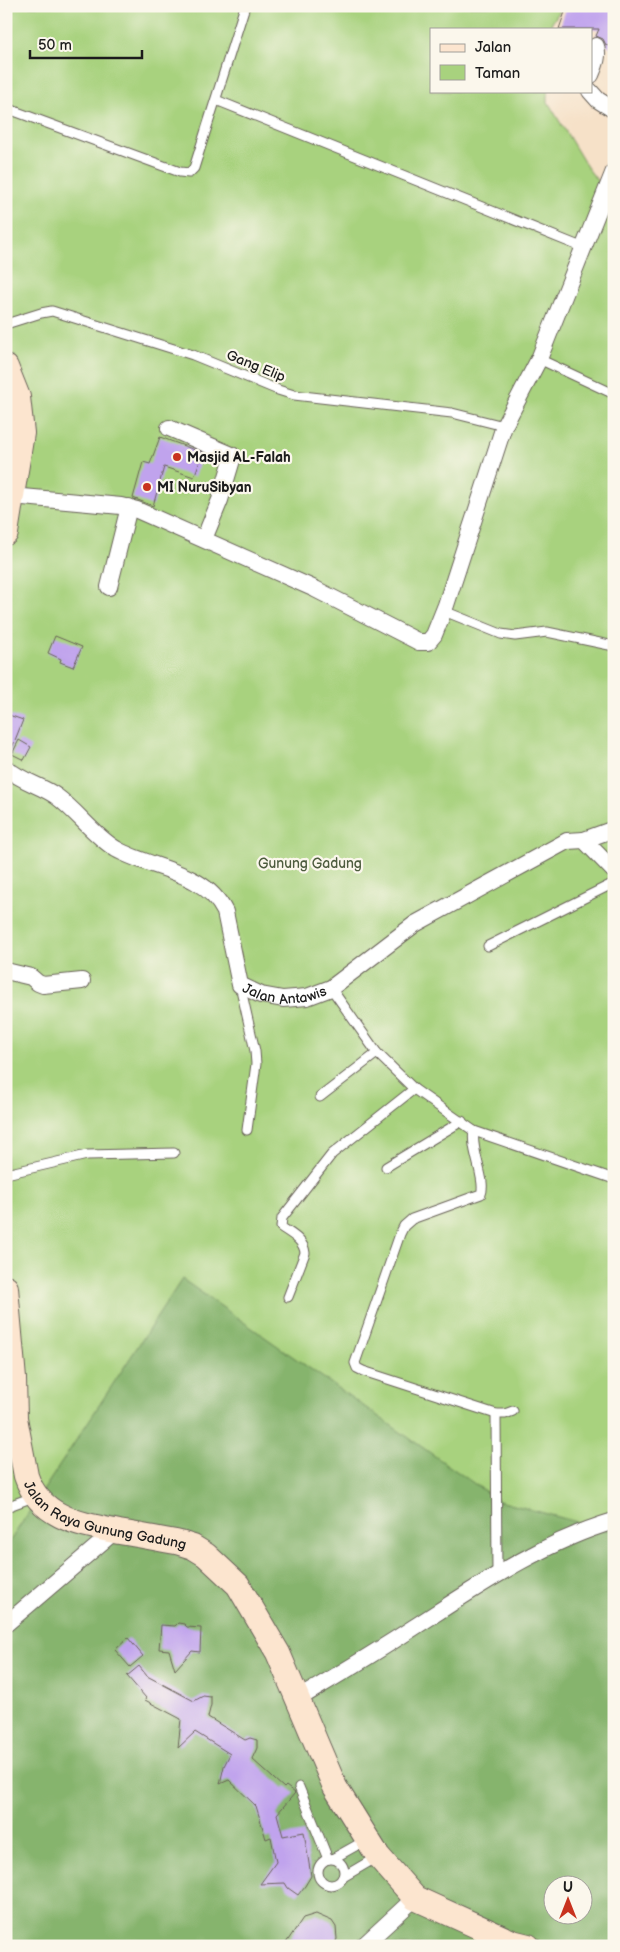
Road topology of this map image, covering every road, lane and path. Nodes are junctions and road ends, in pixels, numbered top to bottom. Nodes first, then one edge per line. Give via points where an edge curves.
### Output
1 (245, 6) edge
2 (596, 46) dead end
3 (592, 72) edge
4 (591, 92) edge
5 (216, 100) junction
6 (6, 108) edge
7 (614, 110) edge
8 (614, 171) edge
9 (584, 248) junction
10 (6, 324) edge
11 (539, 359) junction
12 (6, 367) edge
13 (614, 394) edge
14 (504, 426) junction
15 (169, 428) dead end
16 (12, 496) junction
17 (129, 507) junction
18 (6, 532) edge
19 (204, 539) junction
20 (109, 587) dead end
21 (444, 611) junction
22 (614, 646) edge
23 (6, 768) edge
24 (614, 829) edge
25 (584, 840) junction
26 (614, 871) edge
27 (614, 883) edge
28 (488, 946) dead end
29 (6, 971) edge
30 (82, 981) dead end
31 (240, 985) junction
32 (331, 988) junction
33 (377, 1053) junction
34 (414, 1089) junction
35 (320, 1097) dead end
36 (462, 1121) junction
37 (247, 1130) dead end
38 (474, 1131) junction
39 (174, 1153) dead end
40 (386, 1167) dead end
41 (6, 1174) edge
42 (614, 1179) edge
43 (6, 1288) edge
44 (288, 1297) dead end
45 (513, 1411) dead end
46 (496, 1414) junction
47 (36, 1496) junction
48 (6, 1507) edge
49 (614, 1522) edge
50 (115, 1531) junction
51 (497, 1574) junction
52 (6, 1624) edge
53 (296, 1700) junction
54 (299, 1787) dead end
55 (373, 1847) junction
56 (331, 1859) junction
57 (343, 1877) junction
58 (415, 1898) junction
59 (363, 1946) edge
60 (528, 1946) edge

1 - 5 lane
2 - 3 street via 598,52
4 - 7 street
5 - 6 lane via 194,168 189,173
5 - 9 lane
8 - 9 street
9 - 11 street
10 - 14 lane, Gang Elip via 52,311 193,355 294,395 446,412
11 - 13 lane
11 - 14 street
12 - 16 street via 18,397 22,433
14 - 21 street
15 - 19 street via 232,455 220,500
16 - 17 street
16 - 18 street
17 - 19 street
17 - 20 street
19 - 21 street via 419,642 430,641
21 - 22 lane via 501,634 515,636 548,632
23 - 31 street, Jalan Antawis via 22,780 54,795 117,849 190,878 212,892 225,912
24 - 25 street, Jalan Antawis
25 - 26 street
25 - 32 street, Jalan Antawis via 567,841 415,924
27 - 28 lane
29 - 30 street via 31,977 43,985
31 - 32 street, Jalan Antawis via 261,995 283,999 307,997
31 - 37 lane via 256,1064
32 - 33 lane
33 - 34 lane
33 - 35 lane
34 - 36 lane
34 - 44 lane via 332,1154 282,1218 281,1227 305,1246
36 - 38 lane
36 - 40 lane
38 - 42 lane
38 - 46 lane via 473,1146 481,1194 412,1219 404,1226 355,1363 363,1371
39 - 41 lane via 87,1155
43 - 47 street, Jalan Raya Gunung Gadung via 15,1418 26,1476
45 - 46 lane
46 - 51 lane
47 - 48 lane
47 - 50 street, Jalan Raya Gunung Gadung via 55,1513 69,1520
49 - 51 street via 558,1541
50 - 52 street
50 - 53 street, Jalan Raya Gunung Gadung via 180,1543 206,1555 238,1585 278,1652
51 - 53 street via 379,1651
53 - 55 street, Jalan Raya Gunung Gadung via 335,1787
54 - 56 lane
55 - 56 lane
55 - 57 lane
55 - 58 street, Jalan Raya Gunung Gadung
56 - 57 lane via 339,1861
56 - 57 lane via 322,1861 318,1871 322,1882 334,1884
58 - 59 street
58 - 60 street via 512,1942

